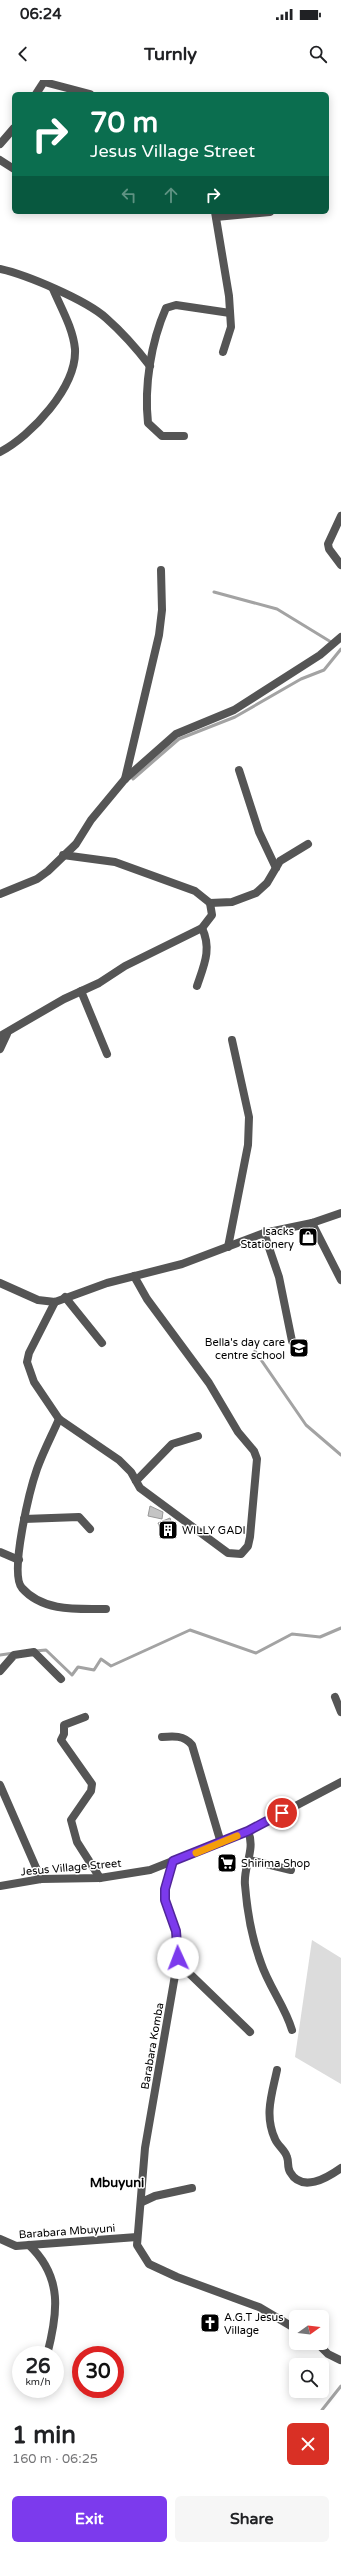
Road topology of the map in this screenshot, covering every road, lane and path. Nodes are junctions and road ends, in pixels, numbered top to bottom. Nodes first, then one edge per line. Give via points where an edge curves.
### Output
1 (44, 81) edge
2 (37, 92) edge
3 (83, 92) edge
4 (12, 130) edge
5 (0, 144) edge
6 (0, 160) edge
7 (12, 168) edge
8 (215, 214) edge
9 (0, 269) edge
10 (53, 289) junction
11 (230, 313) junction
12 (223, 352) dead end
13 (150, 366) junction
14 (184, 436) dead end
15 (0, 452) edge
16 (341, 516) edge
17 (341, 565) edge
18 (161, 570) dead end
19 (339, 639) edge
20 (239, 770) dead end
21 (125, 779) junction
22 (308, 844) dead end
23 (63, 855) junction
24 (276, 868) junction
25 (0, 894) edge
26 (210, 903) junction
27 (202, 928) junction
28 (197, 986) dead end
29 (81, 991) junction
30 (3, 1035) edge
31 (232, 1040) dead end
32 (0, 1049) edge
33 (107, 1054) dead end
34 (341, 1213) edge
35 (312, 1223) junction
36 (264, 1233) junction
37 (228, 1248) junction
38 (134, 1276) junction
39 (341, 1280) edge
40 (0, 1283) edge
41 (65, 1297) junction
42 (55, 1302) junction
43 (292, 1341) dead end
44 (102, 1343) dead end
45 (59, 1419) junction
46 (198, 1436) dead end
47 (136, 1481) junction
48 (24, 1519) junction
49 (90, 1529) dead end
50 (0, 1552) edge
51 (19, 1560) junction
52 (106, 1609) dead end
53 (0, 1671) edge
54 (61, 1679) dead end
55 (335, 1697) dead end
56 (341, 1712) edge
57 (86, 1717) dead end
58 (162, 1737) dead end
59 (341, 1782) edge
60 (0, 1785) edge
61 (248, 1831) junction
62 (221, 1843) junction
63 (249, 1860) junction
64 (173, 1861) junction
65 (291, 1870) dead end
66 (100, 1878) junction
67 (41, 1879) junction
68 (0, 1886) edge
69 (174, 1970) junction
70 (292, 2030) dead end
71 (250, 2032) dead end
72 (277, 2070) dead end
73 (341, 2168) edge
74 (192, 2188) dead end
75 (142, 2202) junction
76 (137, 2237) junction
77 (0, 2239) edge
78 (29, 2245) junction
79 (289, 2325) edge
80 (49, 2346) edge
81 (324, 2350) edge
82 (340, 2360) edge

1 - 2 street
1 - 3 street
4 - 5 street
6 - 7 street
8 - 11 street
9 - 10 street
10 - 13 street via 106,318
10 - 15 street via 73,339 73,362 66,382 46,414 27,434
11 - 12 street via 231,327
11 - 13 street via 176,305 166,308
13 - 14 street via 148,423 162,436
16 - 17 street via 328,544
18 - 21 street via 162,610 159,634
19 - 21 street via 234,710 176,734
20 - 24 street via 259,832
21 - 23 street via 91,820 76,844
22 - 24 street via 280,861
23 - 25 street via 37,879
23 - 26 street via 115,862 195,891
24 - 26 street via 267,883 256,893 232,902
26 - 27 street via 212,915
27 - 28 street via 207,939 207,956
27 - 29 street
29 - 30 street
29 - 33 street
30 - 32 street
31 - 37 street via 249,1117 248,1145
34 - 35 street
35 - 36 street
35 - 39 street
36 - 37 street
36 - 43 street via 279,1277
37 - 38 street via 182,1264
38 - 41 street
38 - 47 street via 147,1299 190,1355 238,1432 254,1451 257,1459 248,1546 241,1554 228,1553 140,1488
40 - 42 street via 38,1300
41 - 42 street
41 - 44 street
42 - 45 street via 27,1362 34,1382
45 - 47 street via 119,1460
45 - 48 street via 37,1468
46 - 47 street via 172,1444
48 - 49 street via 79,1517
48 - 51 street
50 - 51 street
51 - 52 street via 19,1584 38,1600 66,1609
53 - 54 street via 14,1655 20,1652 34,1652
55 - 56 street
57 - 66 street via 64,1725 61,1740 92,1784 91,1791 71,1820 77,1842
58 - 62 street via 178,1736 188,1740 192,1745
59 - 61 street, Jesus Village Street
60 - 67 street
61 - 62 street, Jesus Village Street
61 - 63 street via 252,1843
62 - 64 street, Jesus Village Street
63 - 65 street
63 - 70 street via 245,1885 257,1949
64 - 66 street, Jesus Village Street via 150,1870
64 - 69 street, Barabara Komba via 165,1889 165,1900 176,1931 178,1958
66 - 67 street, Jesus Village Street
67 - 68 street, Jesus Village Street
69 - 71 street via 184,1970 191,1975
69 - 75 street, Barabara Komba via 145,2148
72 - 73 street via 269,2103 270,2118 273,2136 287,2156 290,2172 297,2180 309,2183
74 - 75 street via 155,2196
75 - 76 street, Barabara Komba
76 - 78 street, Barabara Mbuyuni
76 - 79 street via 137,2245 150,2264 177,2277 259,2307
77 - 78 street, Barabara Mbuyuni via 16,2246
78 - 80 street via 45,2261 54,2290 54,2327
81 - 82 street

